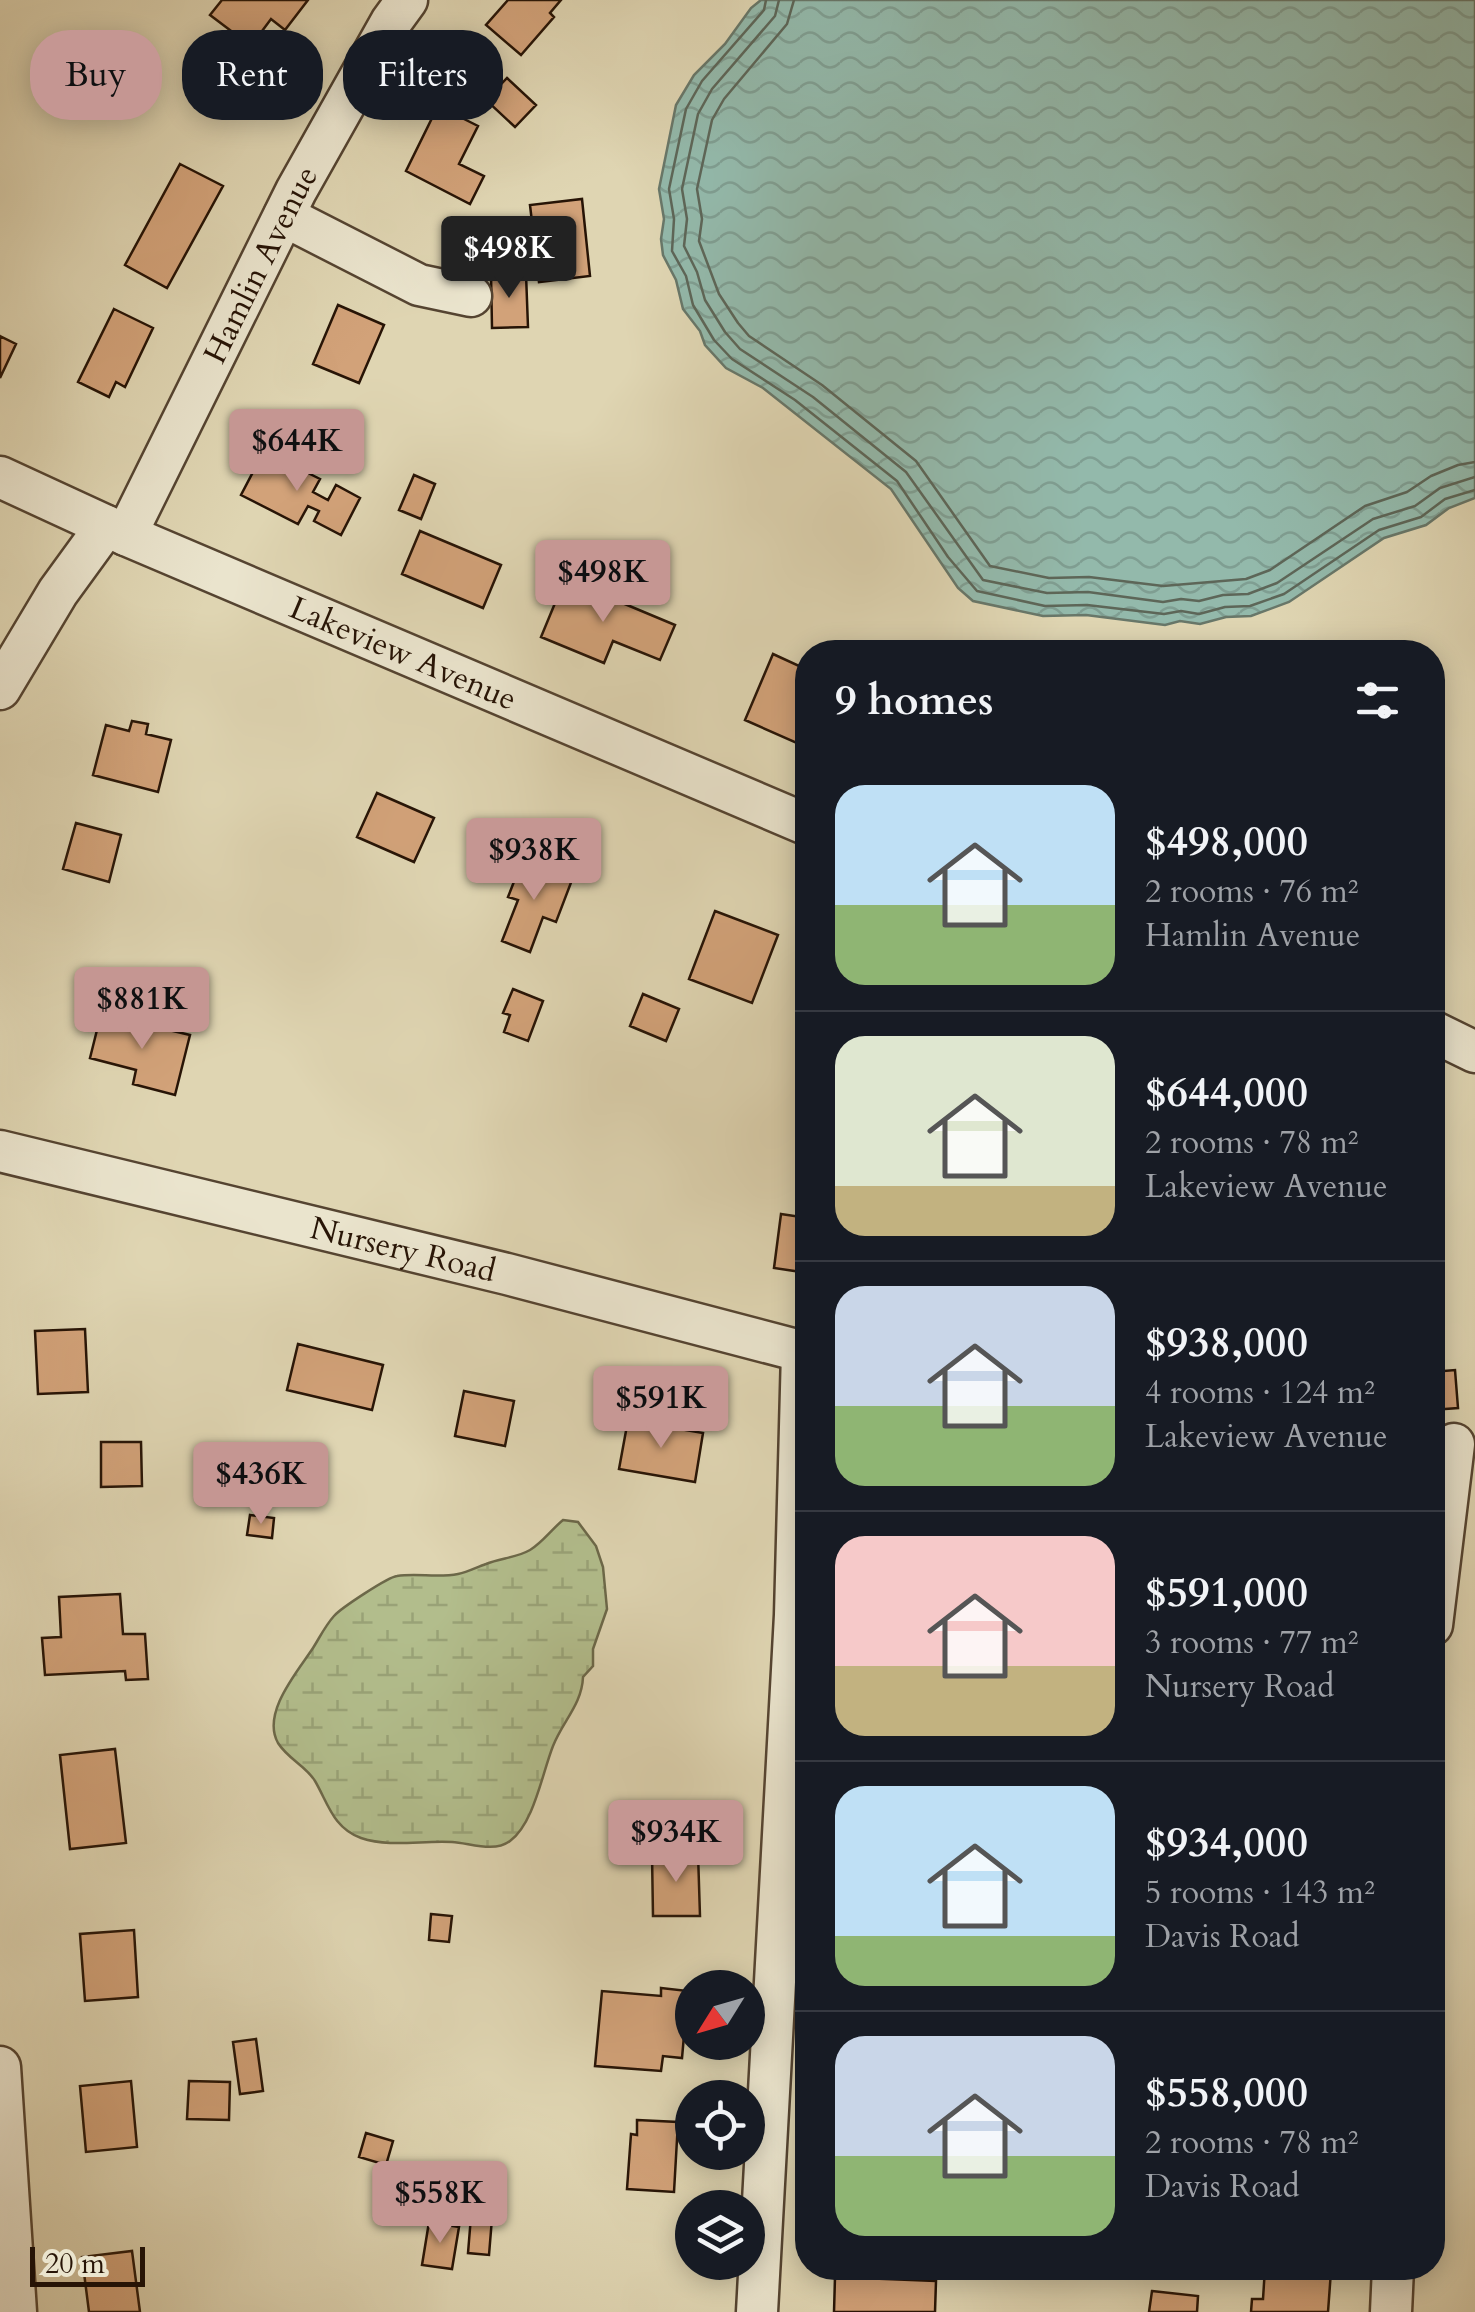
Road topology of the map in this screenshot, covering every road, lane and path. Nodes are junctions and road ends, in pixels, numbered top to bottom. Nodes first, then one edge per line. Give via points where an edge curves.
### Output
1 (407, 0) edge
2 (284, 216) junction
3 (471, 296) dead end
4 (0, 477) edge
5 (116, 530) junction
6 (0, 689) edge
7 (795, 819) edge
8 (1445, 1037) edge
9 (1475, 1052) edge
10 (0, 1151) edge
11 (795, 1350) edge
12 (1454, 1442) edge
13 (1445, 1517) edge
14 (795, 1633) edge
15 (0, 2067) edge
16 (1392, 2280) edge
17 (16, 2312) edge
18 (757, 2312) edge
19 (1391, 2312) edge

1 - 2 street, Hamlin Avenue
2 - 3 street via 419,285
2 - 5 street, Hamlin Avenue
4 - 5 street, Lakeview Avenue
5 - 6 street, Hamlin Avenue via 58,592
5 - 7 street, Lakeview Avenue
8 - 9 street
10 - 11 street, Nursery Road
12 - 13 street
14 - 18 street
15 - 17 street
16 - 19 street

